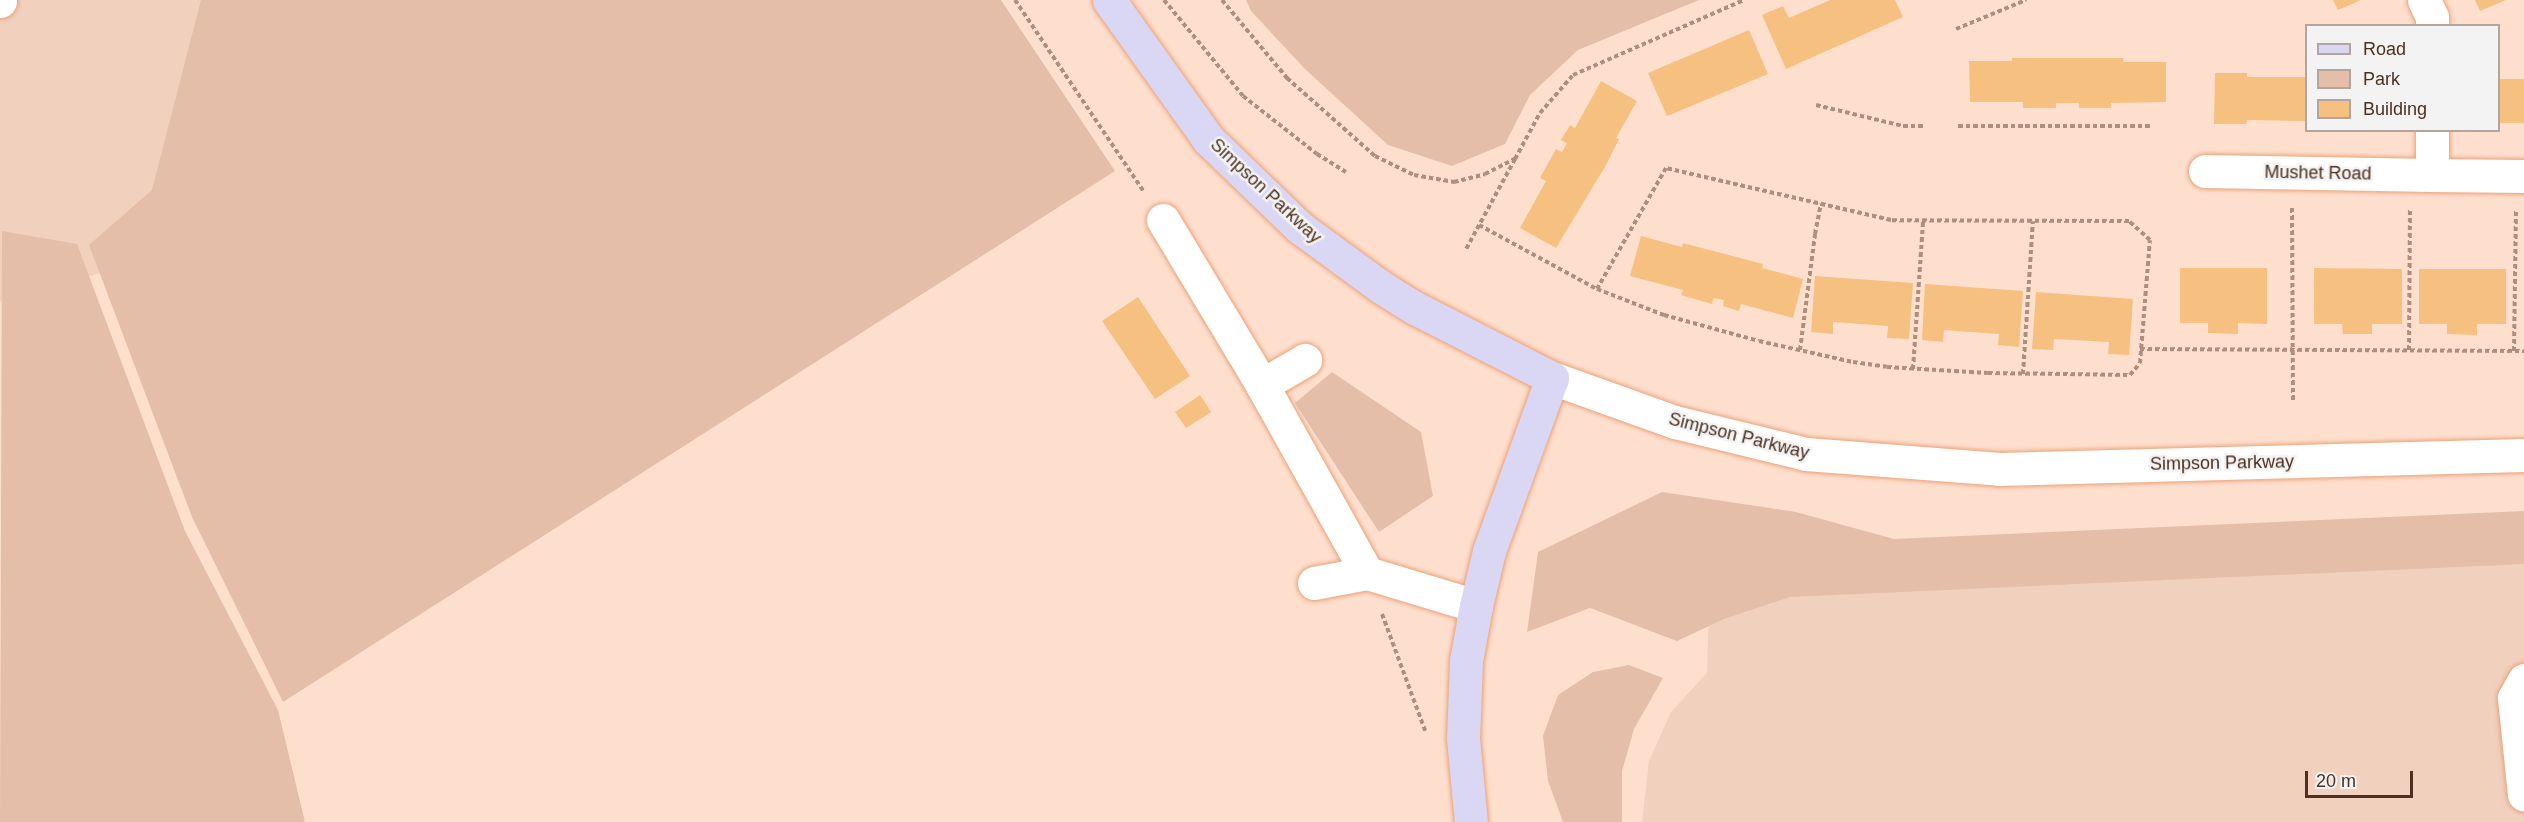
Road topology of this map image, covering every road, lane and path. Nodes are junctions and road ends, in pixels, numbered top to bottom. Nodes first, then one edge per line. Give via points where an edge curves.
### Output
1 (1015, 0) edge
2 (1109, 0) edge
3 (1164, 0) edge
4 (1222, 0) edge
5 (1744, 0) edge
6 (2026, 0) edge
7 (2424, 0) edge
8 (2432, 24) edge
9 (1956, 28) dead end
10 (1816, 105) dead end
11 (1924, 126) dead end
12 (1958, 126) dead end
13 (2152, 126) dead end
14 (2432, 132) edge
15 (1515, 159) junction
16 (2205, 171) dead end
17 (1346, 172) dead end
18 (2292, 173) junction
19 (2421, 175) junction
20 (2520, 176) edge
21 (1821, 204) junction
22 (1163, 220) joint
23 (1923, 221) junction
24 (2033, 221) junction
25 (1479, 225) junction
26 (1465, 251) dead end
27 (1597, 289) junction
28 (2140, 349) junction
29 (1800, 350) junction
30 (2292, 350) junction
31 (2409, 350) junction
32 (2514, 351) junction
33 (2524, 351) edge
34 (1305, 360) dead end
35 (1913, 369) junction
36 (2022, 374) junction
37 (1552, 378) junction
38 (1262, 385) junction
39 (2293, 402) dead end
40 (2524, 455) edge
41 (1367, 573) junction
42 (1314, 583) dead end
43 (1476, 606) junction
44 (2524, 680) edge
45 (1463, 738) junction
46 (2524, 794) edge
47 (1471, 822) edge

1 - 22 path
2 - 37 main road, Simpson Parkway via 1208,139 1299,226 1415,308
3 - 17 path via 1243,96
4 - 15 path via 1287,78 1375,156 1414,175 1454,182 1485,174
5 - 15 path via 1573,75 1540,113
6 - 9 path
7 - 8 street
10 - 11 path via 1903,126
12 - 13 path
14 - 19 street
15 - 25 path
16 - 18 street, Mushet Road
18 - 19 street, Mushet Road
18 - 30 path
19 - 20 street, Mushet Road
19 - 31 path
20 - 32 path
21 - 23 path via 1891,220
21 - 27 path via 1666,168
21 - 29 path
22 - 38 street
23 - 24 path
23 - 35 path
24 - 28 path via 2129,221 2150,240
24 - 36 path
25 - 26 path
25 - 27 path
27 - 29 path via 1664,315
28 - 30 path
28 - 36 path via 2140,363 2130,375
29 - 35 path via 1875,366
30 - 31 path
30 - 39 path
31 - 32 path
32 - 33 path
34 - 38 street
35 - 36 path
37 - 40 street, Simpson Parkway via 1675,422 1806,454 1999,469
37 - 43 main road via 1489,552
38 - 41 street
41 - 42 street
41 - 43 street
41 - 45 path via 1429,742
43 - 45 main road via 1466,661
44 - 46 street via 2514,698
45 - 47 main road

